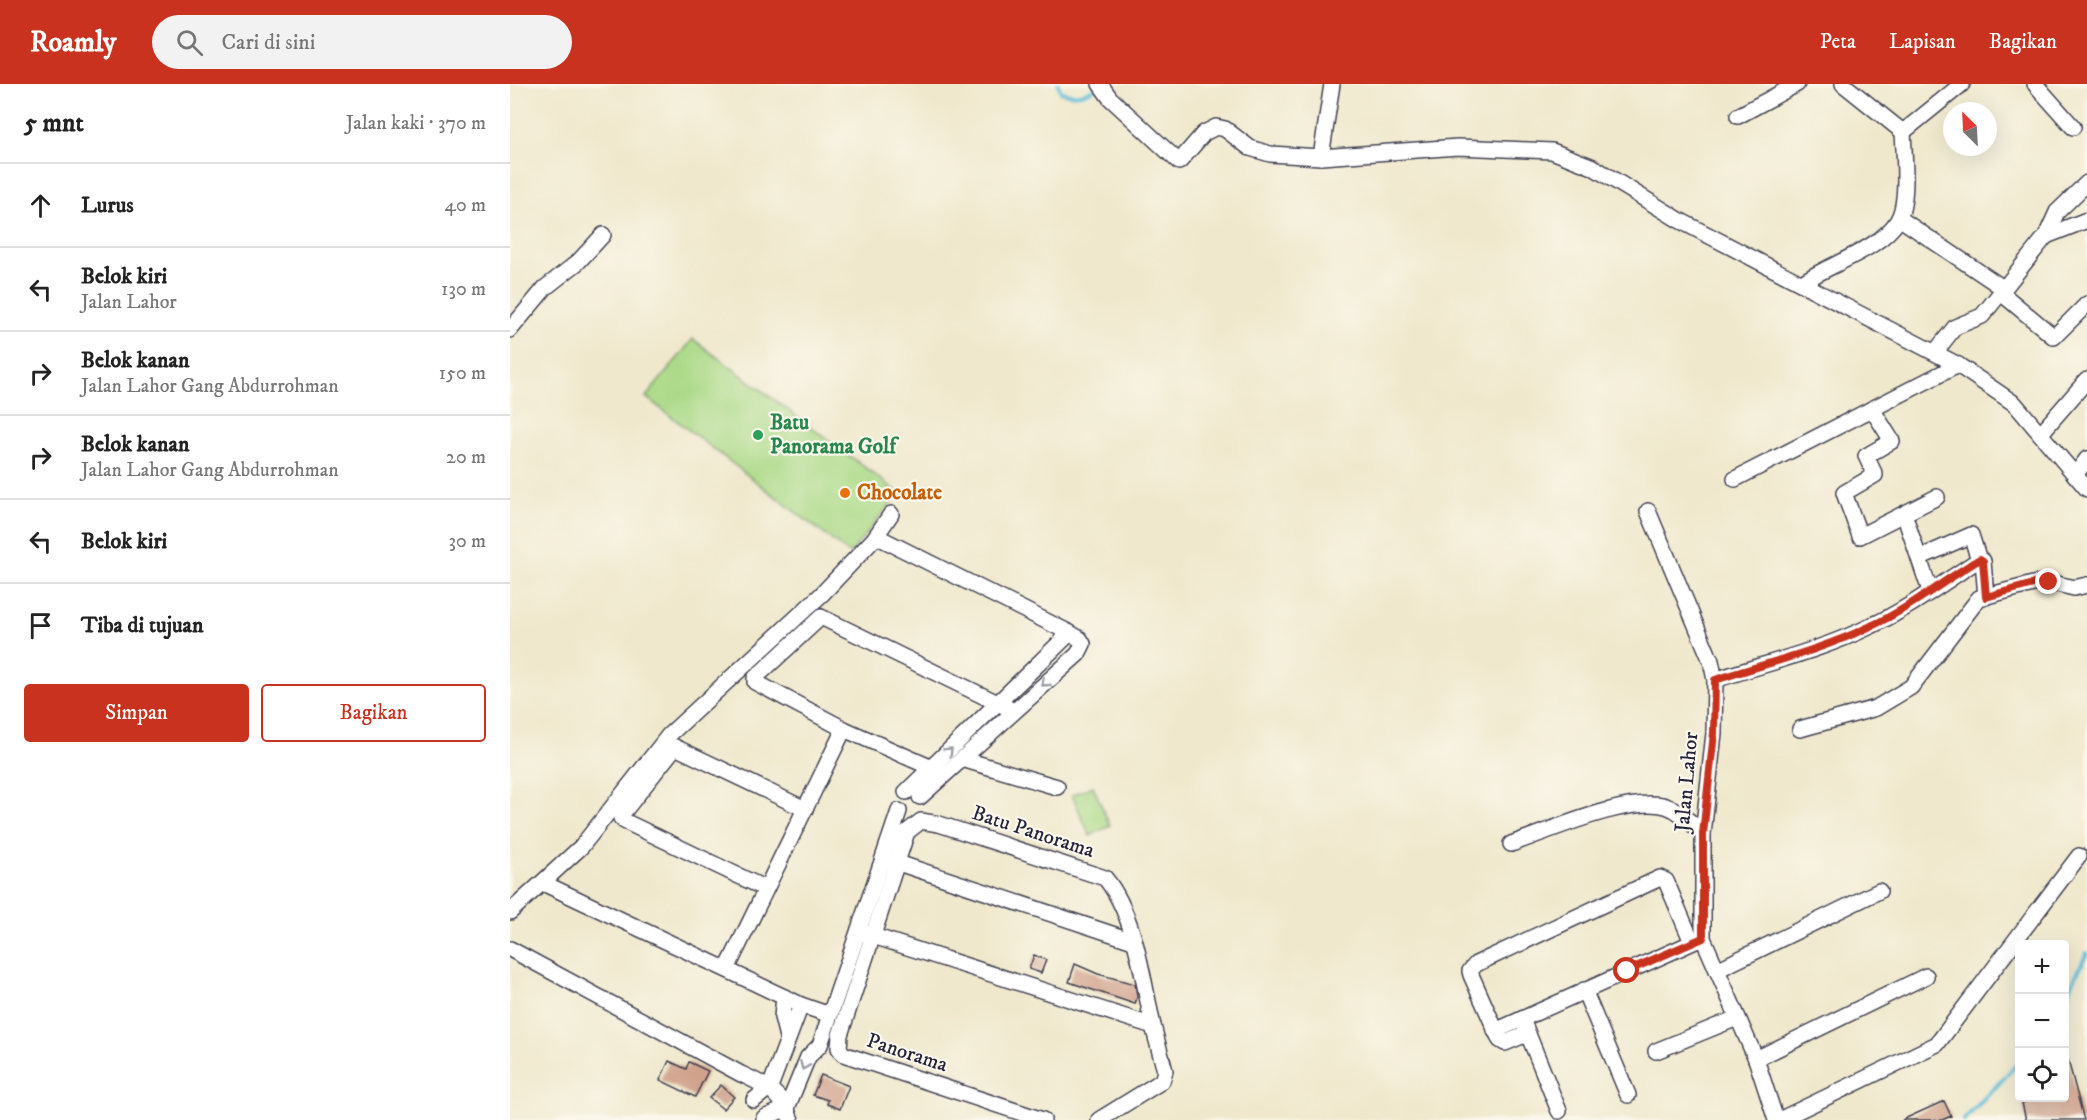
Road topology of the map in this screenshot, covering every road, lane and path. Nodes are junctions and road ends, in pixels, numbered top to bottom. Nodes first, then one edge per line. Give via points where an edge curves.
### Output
1 (1100, 84) edge
2 (1332, 84) edge
3 (1797, 84) edge
4 (1843, 84) edge
5 (1962, 84) edge
6 (2035, 84) edge
7 (1738, 116) dead end
8 (2073, 127) dead end
9 (1903, 132) junction
10 (1321, 157) junction
11 (2087, 183) edge
12 (1899, 218) junction
13 (2087, 220) edge
14 (603, 235) dead end
15 (2046, 236) junction
16 (1802, 283) junction
17 (2001, 290) junction
18 (2085, 308) edge
19 (510, 330) edge
20 (1936, 351) junction
21 (1958, 365) junction
22 (2087, 380) edge
23 (1872, 409) junction
24 (2041, 433) junction
25 (2087, 459) edge
26 (2075, 475) junction
27 (1736, 479) dead end
28 (2087, 489) edge
29 (1937, 497) dead end
30 (1648, 511) dead end
31 (891, 514) dead end
32 (1904, 514) junction
33 (876, 536) junction
34 (1919, 558) junction
35 (1979, 560) junction
36 (2087, 585) edge
37 (1930, 591) junction
38 (1986, 597) junction
39 (1070, 633) junction
40 (1715, 680) junction
41 (998, 702) junction
42 (1014, 711) junction
43 (844, 729) junction
44 (1800, 729) dead end
45 (962, 759) junction
46 (932, 768) junction
47 (1057, 788) dead end
48 (917, 806) junction
49 (805, 809) junction
50 (1703, 834) junction
51 (1512, 844) dead end
52 (2079, 856) dead end
53 (889, 860) junction
54 (543, 883) junction
55 (764, 888) junction
56 (1879, 891) dead end
57 (510, 912) edge
58 (857, 930) junction
59 (872, 936) junction
60 (1697, 940) junction
61 (1133, 942) junction
62 (510, 949) edge
63 (727, 969) junction
64 (1717, 970) junction
65 (1926, 976) dead end
66 (1584, 990) junction
67 (784, 997) junction
68 (801, 1005) junction
69 (830, 1015) junction
70 (1737, 1018) junction
71 (1152, 1026) junction
72 (1525, 1027) junction
73 (787, 1037) junction
74 (820, 1045) junction
75 (1656, 1051) dead end
76 (843, 1054) junction
77 (1756, 1059) junction
78 (741, 1074) junction
79 (770, 1087) junction
80 (1628, 1095) dead end
81 (754, 1100) junction
82 (1559, 1111) dead end
83 (789, 1114) edge
84 (765, 1119) edge
85 (1043, 1120) edge
86 (1099, 1120) edge
87 (1778, 1120) edge

1 - 10 street via 1179,162 1204,133 1216,127 1260,152
2 - 10 street
3 - 7 street
4 - 9 street
5 - 9 street
6 - 8 street
9 - 12 street via 1905,177
10 - 16 street via 1458,147 1552,151 1593,166 1679,220
11 - 15 street via 2056,212
12 - 16 street via 1876,241
12 - 17 street
13 - 15 street
14 - 19 street via 578,262 545,288
15 - 17 street
16 - 20 street via 1849,311
17 - 18 street via 2055,337
17 - 20 street via 1982,316 1955,327
20 - 21 street
21 - 23 street
21 - 24 street via 2015,404
22 - 24 street
23 - 27 street
23 - 32 street via 1892,441 1866,456 1875,474 1844,493 1860,536
24 - 26 street
25 - 26 street
26 - 28 street
29 - 32 street
30 - 40 street, Jalan Lahor via 1711,661
31 - 33 street
32 - 34 street
33 - 39 street
33 - 54 street via 822,594 669,735 581,847
34 - 35 street via 1971,535
34 - 37 street
35 - 37 street
35 - 38 street via 1983,561
36 - 38 street via 2074,588 2045,582
37 - 40 street via 1910,607 1870,627
38 - 44 street via 1977,600 1911,687 1876,708
39 - 41 street
39 -> 42 street via 1082,640 1078,654
40 - 50 street, Jalan Lahor via 1714,733
41 - 42 street
41 - 43 street via 819,618 755,680
46 -> 41 street
42 - 45 street
43 - 46 street
43 - 49 street
45 - 47 street
45 - 48 street
46 - 48 street
48 - 53 street
48 - 53 street, Batu Panorama via 913,816 899,811
48 - 61 street, Batu Panorama via 939,824 1100,875 1120,901
49 - 55 street
49 - 55 street via 675,747 622,814 624,821
50 - 51 street via 1684,816 1666,807 1645,804 1619,807
50 - 60 street, Jalan Lahor
52 - 87 street via 1937,1044
53 - 58 street
53 - 59 street
53 - 61 street
54 - 57 street
54 - 63 street
55 - 63 street
56 - 64 street
58 - 59 street
58 - 69 street
59 - 71 street
59 - 76 street, Panorama via 840,1035 838,1048
60 - 64 street, Jalan Lahor
60 - 66 street
60 - 72 street via 1665,879 1656,879 1472,968 1471,975 1495,1030
61 - 71 street, Batu Panorama
62 - 78 street
63 - 67 street
64 - 70 street, Jalan Lahor
65 - 77 street
66 - 72 street
66 - 80 street
67 - 68 street
67 - 73 street via 782,1017
68 - 69 street
68 - 73 street
69 - 74 street
70 - 75 street
70 - 77 street, Jalan Lahor
71 - 86 street, Batu Panorama via 1165,1071 1162,1081
72 - 82 street
73 - 79 street
74 - 76 street
74 -> 83 street via 808,1057
76 - 85 street, Panorama
77 - 87 street, Jalan Lahor
78 - 79 street
78 - 81 street
79 - 81 street
79 - 83 street
81 - 84 street
83 - 84 street

